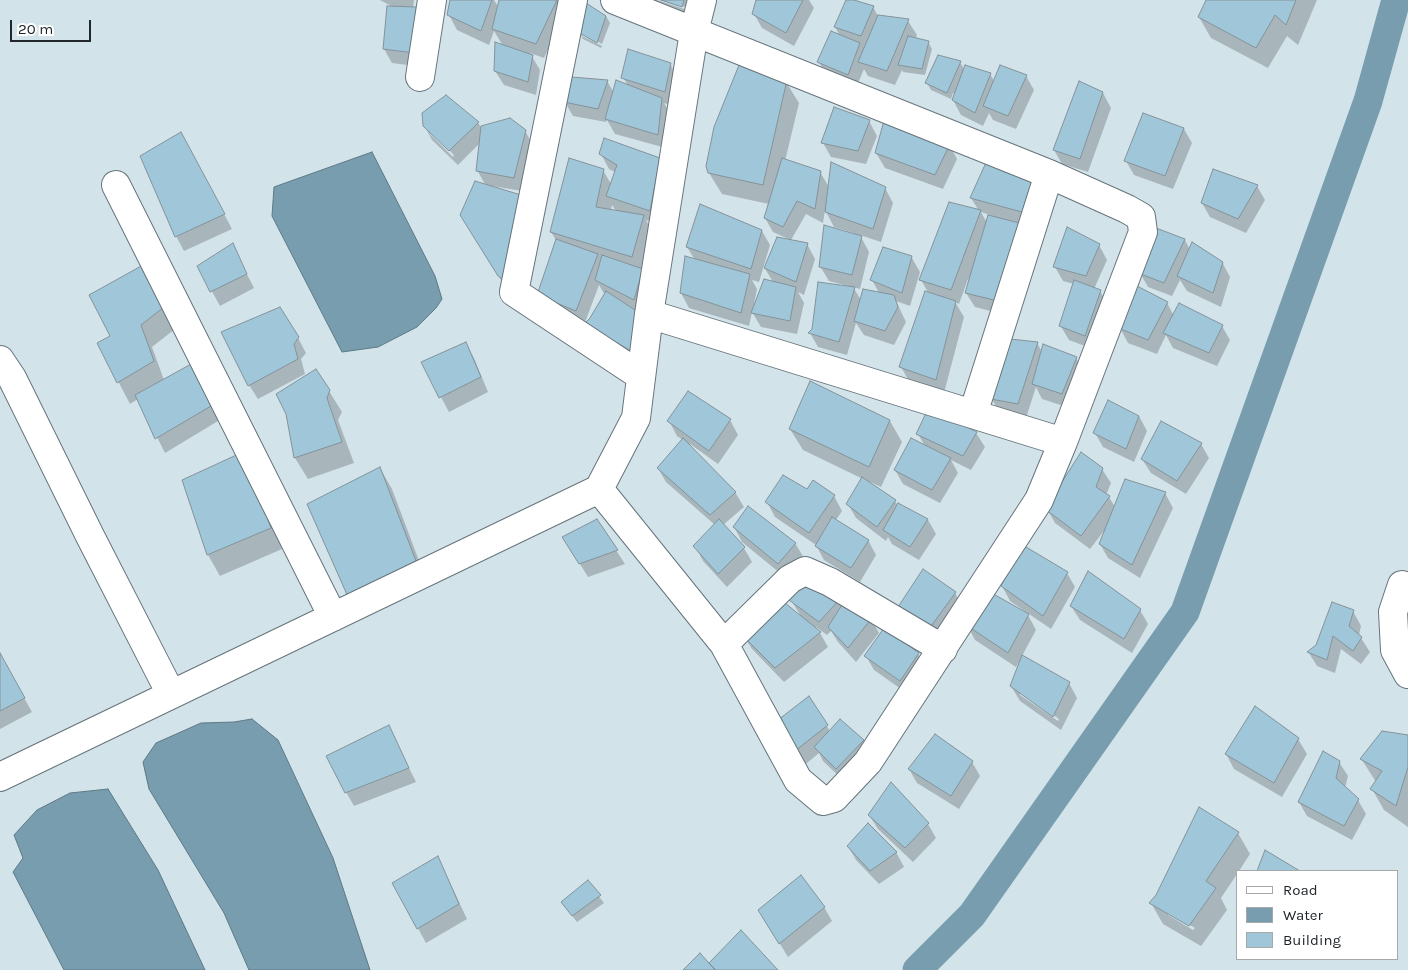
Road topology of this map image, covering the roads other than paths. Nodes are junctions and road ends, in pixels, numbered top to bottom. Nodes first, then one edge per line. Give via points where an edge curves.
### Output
1 (432, 0) edge
2 (573, 0) edge
3 (615, 0) edge
4 (702, 0) edge
5 (694, 32) junction
6 (420, 77) dead end
7 (1049, 174) junction
8 (116, 185) dead end
9 (648, 314) junction
10 (0, 360) edge
11 (641, 376) junction
12 (974, 414) junction
13 (1063, 442) junction
14 (599, 489) junction
15 (1402, 586) dead end
16 (333, 617) junction
17 (724, 644) junction
18 (943, 649) junction
19 (1408, 674) edge
20 (171, 694) junction
21 (0, 777) edge

1 - 6 street
2 - 11 street via 514,292
3 - 5 street
4 - 5 street
5 - 7 street
5 - 9 street
7 - 12 street
7 - 13 street via 1141,217 1143,232
8 - 16 street
9 - 11 street
9 - 12 street
10 - 20 street
11 - 14 street via 636,418
12 - 13 street
13 - 18 street via 1039,500
14 - 16 street
14 - 17 street
15 - 19 street via 1394,612 1395,650
16 - 20 street
17 - 18 street via 790,579 805,571 830,582
17 - 18 street via 798,780 823,801 834,798 868,762
20 - 21 street

